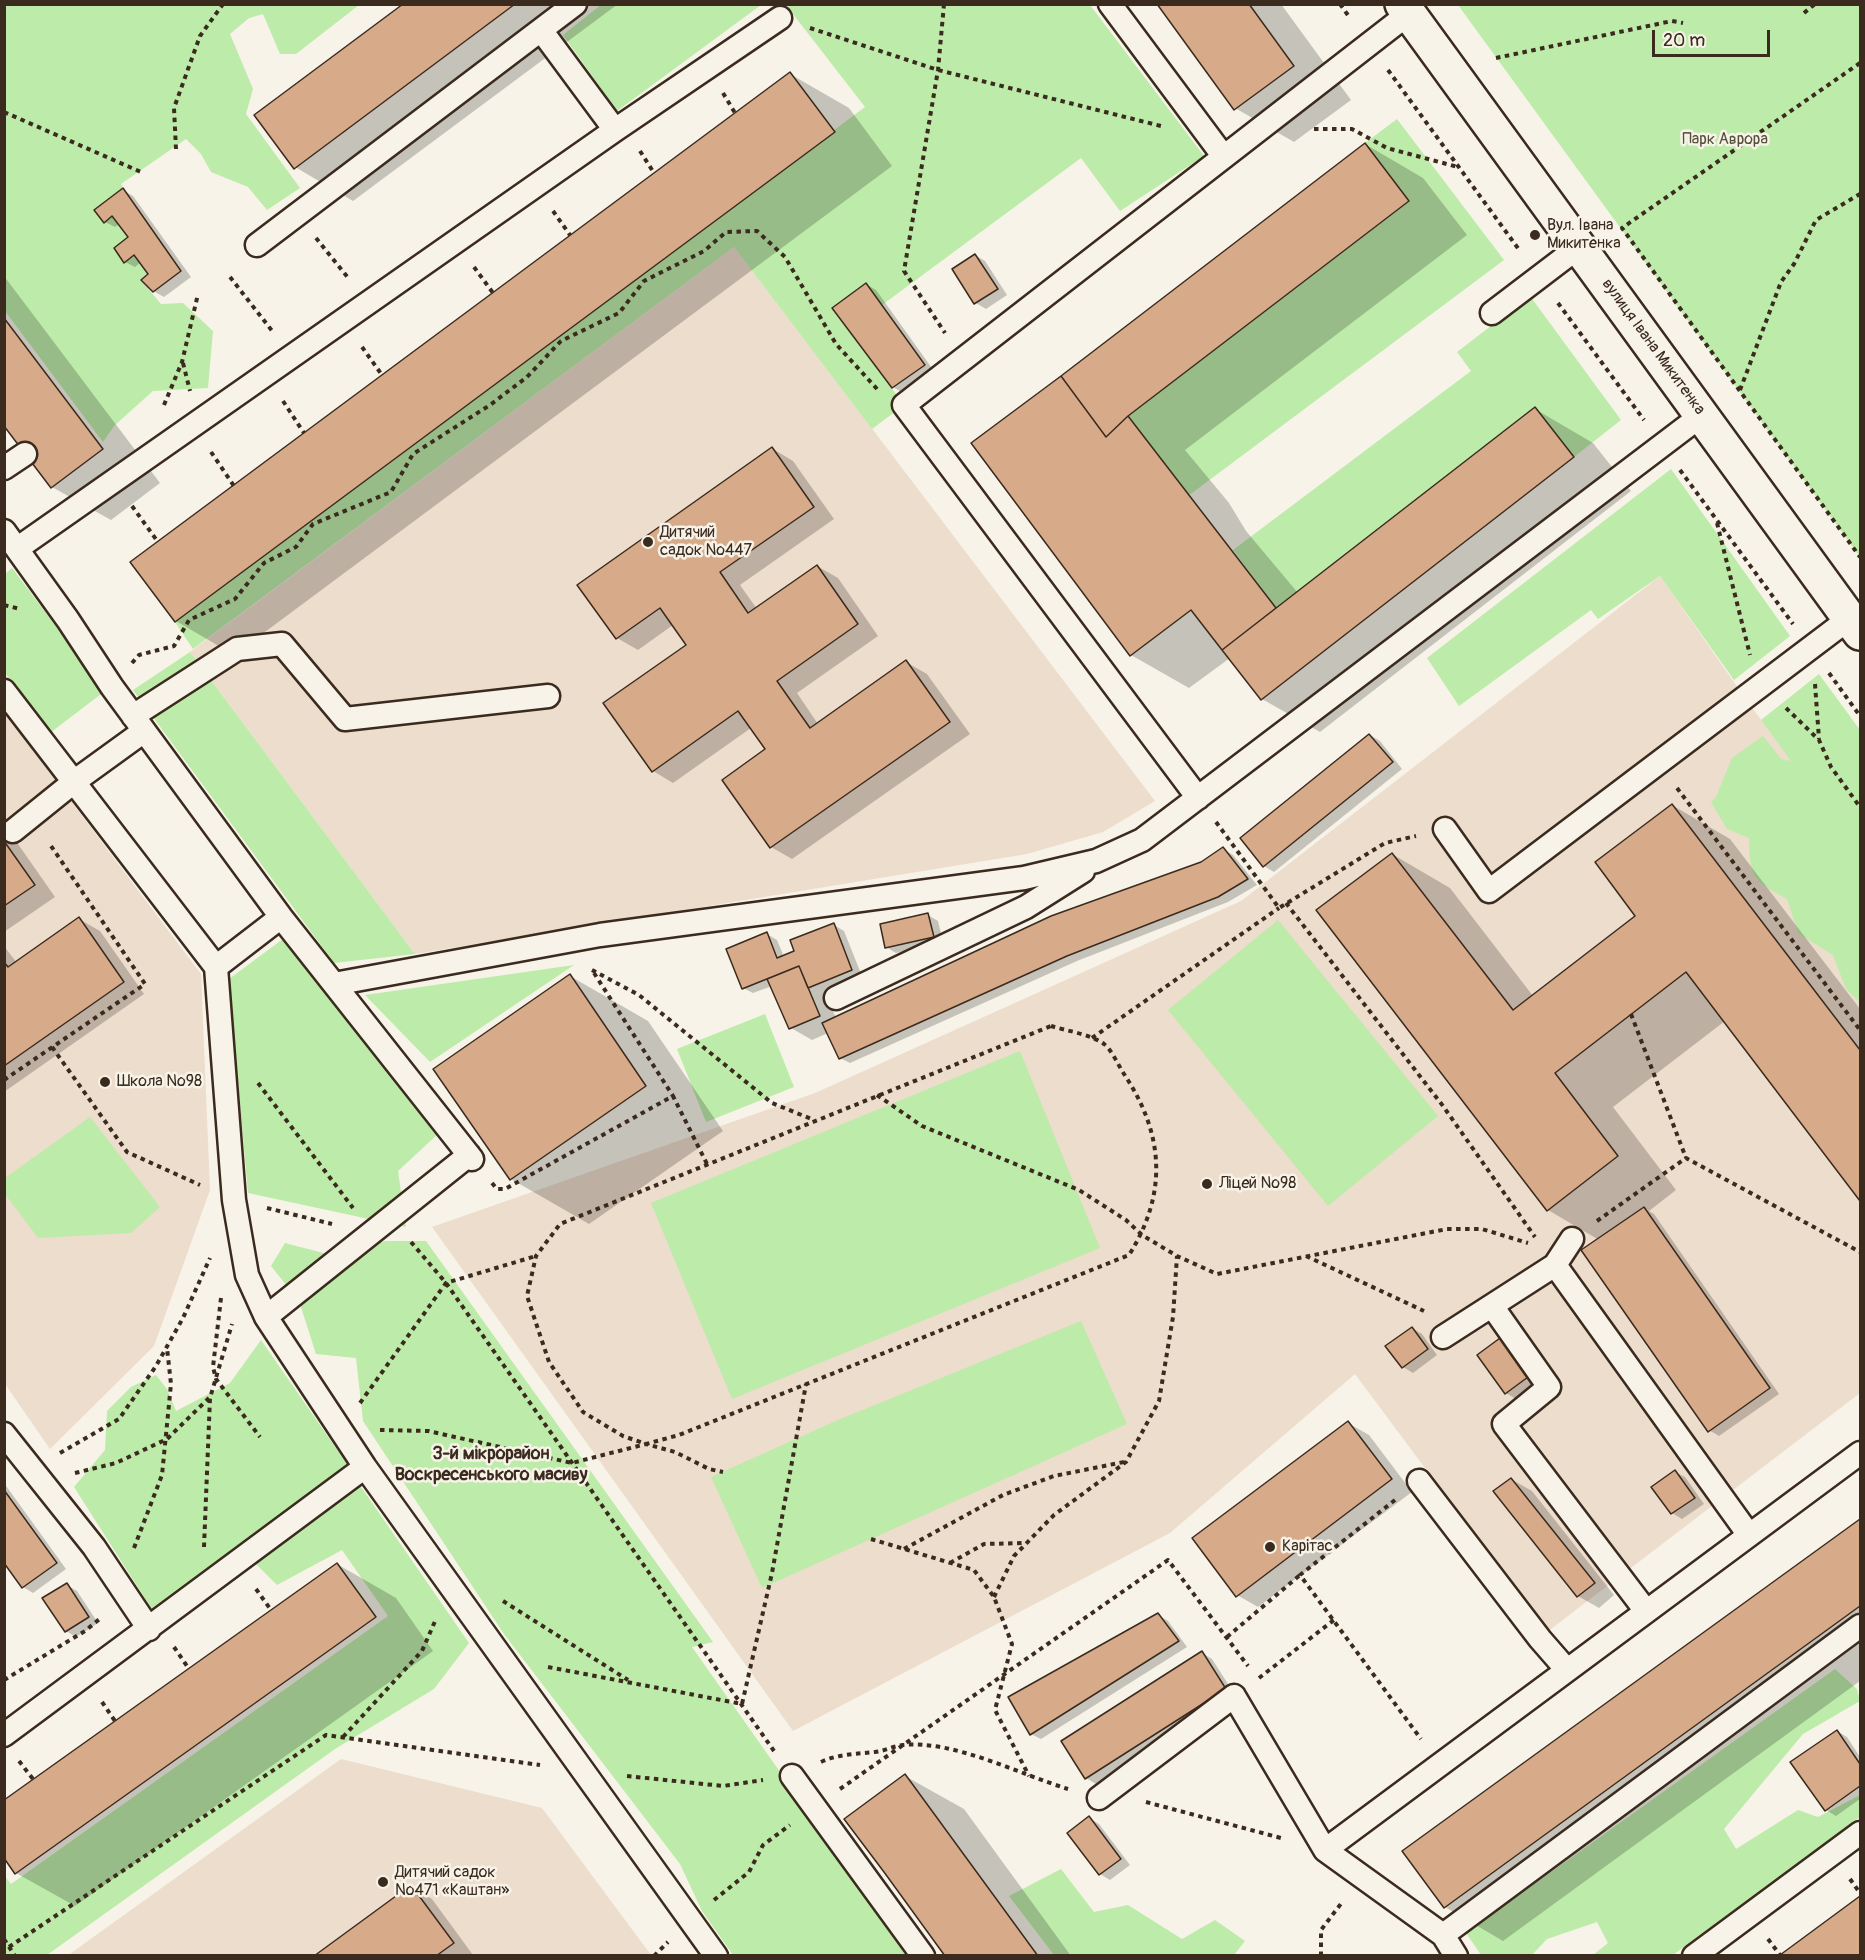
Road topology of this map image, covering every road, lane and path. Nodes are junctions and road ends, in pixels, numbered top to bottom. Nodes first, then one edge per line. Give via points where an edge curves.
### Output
1 (223, 4) edge
2 (575, 4) edge
3 (944, 4) edge
4 (1110, 4) edge
5 (1340, 4) edge
6 (1815, 4) edge
7 (1405, 9) edge
8 (1804, 13) dead end
9 (780, 18) joint
10 (1683, 22) dead end
11 (541, 30) junction
12 (1369, 45) junction
13 (1496, 58) dead end
14 (1860, 63) edge
15 (938, 70) junction
16 (4, 112) edge
17 (615, 130) junction
18 (1251, 136) junction
19 (1210, 138) junction
20 (176, 149) dead end
21 (1224, 157) junction
22 (1459, 167) junction
23 (141, 172) dead end
24 (1860, 194) edge
25 (297, 214) junction
26 (257, 245) dead end
27 (1580, 246) junction
28 (230, 277) dead end
29 (1540, 278) junction
30 (198, 294) dead end
31 (368, 303) junction
32 (1492, 313) dead end
33 (291, 357) junction
34 (963, 360) junction
35 (1740, 390) junction
36 (904, 405) junction
37 (1702, 415) junction
38 (193, 425) junction
39 (1662, 445) junction
40 (25, 454) dead end
41 (145, 459) junction
42 (4, 468) edge
43 (114, 480) junction
44 (234, 486) dead end
45 (1716, 519) junction
46 (11, 540) edge
47 (158, 542) dead end
48 (1860, 556) edge
49 (1855, 626) edge
50 (1815, 654) junction
51 (112, 687) junction
52 (1758, 688) junction
53 (4, 691) edge
54 (548, 696) dead end
55 (1860, 716) edge
56 (139, 723) junction
57 (1819, 740) junction
58 (1659, 763) junction
59 (75, 781) junction
60 (1198, 798) junction
61 (1860, 807) edge
62 (31, 816) junction
63 (1445, 829) dead end
64 (13, 831) dead end
65 (1385, 843) dead end
66 (1102, 858) junction
67 (1286, 903) junction
68 (1279, 908) junction
69 (281, 917) junction
70 (573, 940) junction
71 (216, 967) junction
72 (592, 970) junction
73 (334, 984) junction
74 (836, 998) dead end
75 (1631, 1014) dead end
76 (1860, 1030) edge
77 (1092, 1038) junction
78 (52, 1047) junction
79 (4, 1080) edge
80 (257, 1082) dead end
81 (876, 1095) junction
82 (673, 1096) junction
83 (814, 1120) junction
84 (471, 1157) junction
85 (1686, 1158) junction
86 (707, 1164) junction
87 (234, 1204) junction
88 (392, 1218) junction
89 (372, 1234) junction
90 (1142, 1234) junction
91 (1572, 1239) joint
92 (1860, 1252) edge
93 (536, 1256) junction
94 (1177, 1256) junction
95 (1305, 1256) junction
96 (1549, 1256) junction
97 (247, 1275) junction
98 (446, 1284) junction
99 (221, 1297) dead end
100 (1492, 1306) junction
101 (266, 1317) junction
102 (1451, 1332) joint
103 (166, 1347) junction
104 (216, 1378) junction
105 (806, 1384) junction
106 (210, 1398) junction
107 (340, 1430) junction
108 (4, 1434) edge
109 (260, 1437) dead end
110 (167, 1438) junction
111 (646, 1444) junction
112 (1860, 1453) edge
113 (1126, 1462) junction
114 (572, 1463) junction
115 (365, 1467) junction
116 (723, 1472) dead end
117 (35, 1475) junction
118 (1419, 1481) joint
119 (1749, 1535) junction
120 (871, 1539) dead end
121 (1026, 1543) junction
122 (904, 1550) junction
123 (949, 1563) junction
124 (1300, 1575) junction
125 (451, 1585) junction
126 (202, 1590) junction
127 (123, 1591) junction
128 (994, 1597) junction
129 (1646, 1611) junction
130 (1334, 1620) junction
131 (1860, 1626) edge
132 (149, 1629) junction
133 (1227, 1637) junction
134 (503, 1658) junction
135 (1568, 1670) junction
136 (1004, 1674) junction
137 (1257, 1678) junction
138 (4, 1680) edge
139 (631, 1682) junction
140 (1234, 1696) junction
141 (742, 1704) junction
142 (4, 1735) edge
143 (342, 1737) junction
144 (903, 1745) junction
145 (832, 1756) dead end
146 (485, 1757) dead end
147 (1443, 1762) junction
148 (632, 1776) dead end
149 (792, 1776) junction
150 (1029, 1776) junction
151 (1099, 1798) junction
152 (815, 1807) junction
153 (1860, 1833) edge
154 (1325, 1850) junction
155 (1361, 1876) junction
156 (691, 1920) junction
157 (1443, 1935) junction
158 (4, 1939) edge
159 (9, 1947) junction
160 (15, 1956) edge
161 (716, 1956) edge
162 (923, 1956) edge
163 (1321, 1956) edge
164 (1456, 1956) edge
165 (1694, 1956) edge

1 - 20 path via 200,36 174,108
2 - 11 lane
3 - 15 path
4 - 19 lane
5 - 12 path
6 - 8 path
7 - 12 lane
7 - 27 street, вулиця Івана Микитенка
9 - 15 path
9 - 17 lane
10 - 13 path via 1672,21
11 - 17 lane
11 - 25 lane
12 - 18 lane
12 - 22 path
14 - 35 path via 1622,228
15 - 19 path
15 - 34 path via 904,271
16 - 23 path
17 - 31 lane
18 - 21 lane
18 - 22 path via 1352,129 1387,148
19 - 21 lane
21 - 34 lane
22 - 29 path
24 - 35 path via 1816,220 1781,282
25 - 26 lane
25 - 31 path
27 - 29 lane
27 - 37 street, вулиця Івана Микитенка
28 - 33 path
29 - 32 lane
29 - 39 path
30 - 41 path via 182,363
31 - 33 lane
33 - 38 lane
34 - 36 lane
35 - 48 path
36 - 51 path via 875,388 836,344 785,257 757,231 726,232 704,251 644,281 619,313 561,341 527,377 413,454 391,492 313,524 296,547 264,563 235,599 189,620 174,646 139,655
36 - 60 lane
37 - 39 lane
37 - 49 street, вулиця Івана Микитенка
38 - 41 lane
38 - 44 path
39 - 45 path
39 - 60 lane
40 - 42 lane
41 - 43 lane
43 - 46 lane
43 - 47 path
45 - 50 path
45 - 52 path
46 - 51 lane
49 - 50 lane
50 - 52 lane
50 - 55 path
50 - 57 path
51 - 56 lane
52 - 57 path via 1795,715
52 - 58 lane
53 - 59 lane
54 - 56 lane via 345,719 282,644 237,649
56 - 59 lane
56 - 69 lane
57 - 61 path via 1831,767
58 - 63 lane via 1489,891
58 - 76 path
59 - 62 lane
59 - 71 lane
60 - 66 lane via 1142,840
60 - 68 path
62 - 64 lane
62 - 78 path via 145,984
65 - 67 path
66 - 70 lane via 1024,878
66 - 74 lane via 1026,907
67 - 68 path
67 - 96 path via 1443,1106
68 - 77 path
69 - 71 lane
69 - 73 lane
70 - 72 path
70 - 73 lane
71 - 87 lane
72 - 82 path
72 - 83 path via 639,994 772,1103
73 - 84 lane
75 - 85 path
77 - 81 path via 1051,1026
77 - 90 path via 1105,1044 1136,1091 1156,1145 1154,1203
78 - 79 path
78 - 87 path via 127,1152
80 - 89 path
81 - 83 path
81 - 90 path via 922,1126 1079,1191
82 - 84 path via 505,1189 497,1189
82 - 86 path
83 - 86 path
84 - 88 lane
85 - 91 path
85 - 92 path
86 - 93 path via 560,1224
87 - 89 path
87 - 97 lane
87 - 103 path
88 - 89 lane
88 - 98 path
89 - 101 lane
90 - 94 path
90 - 105 path via 1129,1255
91 - 96 lane
93 - 98 path
93 - 111 path via 527,1296 549,1362 583,1412 623,1436
94 - 95 path via 1217,1274
94 - 113 path via 1173,1317 1160,1401
95 - 96 path via 1447,1229 1482,1229
95 - 102 path
96 - 100 lane
96 - 119 lane
97 - 101 lane
97 - 104 path
98 - 107 path
98 - 114 path
99 - 104 path via 213,1367
100 - 102 lane
100 - 129 lane via 1549,1388 1504,1424
101 - 107 lane
103 - 110 path via 171,1384
103 - 117 path via 119,1419
104 - 106 path
104 - 109 path
105 - 111 path via 679,1435
105 - 141 path via 772,1573
106 - 110 path
106 - 126 path
107 - 114 path via 428,1431
107 - 115 lane
108 - 117 lane
110 - 117 path via 116,1463
110 - 127 path via 162,1475
111 - 114 path
111 - 116 path
112 - 119 lane
113 - 121 path via 1054,1515
113 - 122 path via 1054,1476 1003,1495
114 - 141 path
115 - 125 lane
115 - 126 lane
117 - 127 lane via 94,1547
118 - 124 path
118 - 135 lane
119 - 129 lane
120 - 122 path
121 - 123 path via 984,1544
121 - 128 path via 1014,1556
122 - 123 path
123 - 128 path via 974,1570
124 - 130 path
124 - 133 path
125 - 134 lane
125 - 139 path via 507,1602
125 - 143 path via 422,1652
126 - 132 lane
127 - 132 lane
127 - 138 path via 85,1631
128 - 136 path via 1012,1644
129 - 135 lane
130 - 137 path
130 - 147 path via 1415,1733
131 - 157 lane
132 - 142 lane
133 - 136 path via 1168,1560
133 - 137 path
134 - 139 path
134 - 156 lane
135 - 147 lane
136 - 144 path
136 - 150 path via 995,1710
137 - 140 path
139 - 141 path
140 - 151 lane
140 - 154 lane
141 - 149 path
143 - 146 path
143 - 159 path via 326,1735
144 - 145 path via 879,1752
144 - 150 path via 970,1754
144 - 152 path
147 - 154 lane
148 - 149 path via 723,1786
149 - 152 lane
150 - 151 path
151 - 154 path via 1137,1799
152 - 156 path via 764,1845 749,1872
152 - 162 lane
153 - 165 lane
154 - 155 lane
155 - 157 lane
155 - 163 path via 1321,1930
156 - 161 lane
157 - 164 lane
158 - 159 path
159 - 160 path

